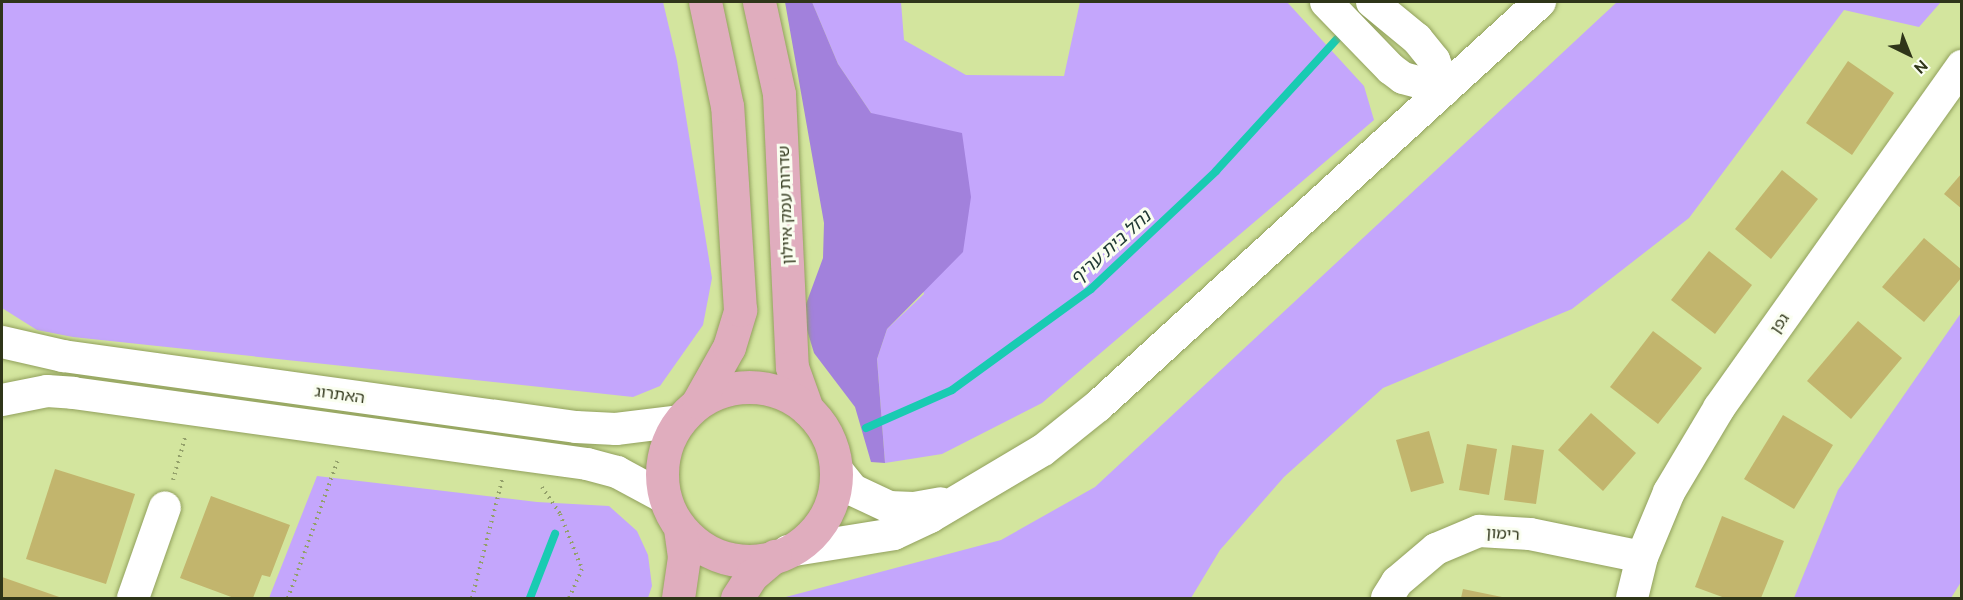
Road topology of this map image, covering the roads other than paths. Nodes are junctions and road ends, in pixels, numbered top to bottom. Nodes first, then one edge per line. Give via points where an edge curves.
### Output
1 (705, 2) edge
2 (759, 2) edge
3 (1326, 2) edge
4 (1372, 2) edge
5 (1540, 2) edge
6 (1962, 66) edge
7 (1445, 89) junction
8 (2, 342) edge
9 (2, 400) edge
10 (807, 409) junction
11 (689, 412) junction
12 (836, 469) junction
13 (968, 493) junction
14 (665, 498) junction
15 (165, 507) road end
16 (680, 528) junction
17 (781, 554) junction
18 (1642, 557) junction
19 (133, 598) edge
20 (678, 598) edge
21 (737, 598) edge
22 (1387, 598) edge
23 (1632, 598) edge

1 - 11 main road via 727,106 740,310 729,347
2 - 10 main road, שדרות עמק איילון via 779,94 791,355
3 - 7 street via 1403,78
4 - 7 street via 1417,39 1434,60
5 - 7 street
6 - 18 street, גפן via 1719,408 1669,492
7 - 13 street via 1072,428 1009,472
8 - 11 street, האתרוג via 63,356 576,426 625,429
9 - 14 street via 47,391 73,393 587,464 616,472
10 - 11 main road via 783,393 754,387 725,390
10 - 12 main road via 822,426
11 - 14 main road via 664,456
12 - 13 street via 853,490 890,507 936,505
12 - 17 main road via 824,517 805,540
13 - 17 street via 894,534
14 - 16 main road
15 - 19 street
16 - 17 main road via 713,553 754,560
16 - 20 main road via 684,557
17 - 21 main road via 752,575
18 - 22 street, רימון via 1530,534 1479,531 1436,549 1397,582
18 - 23 street, גפן

